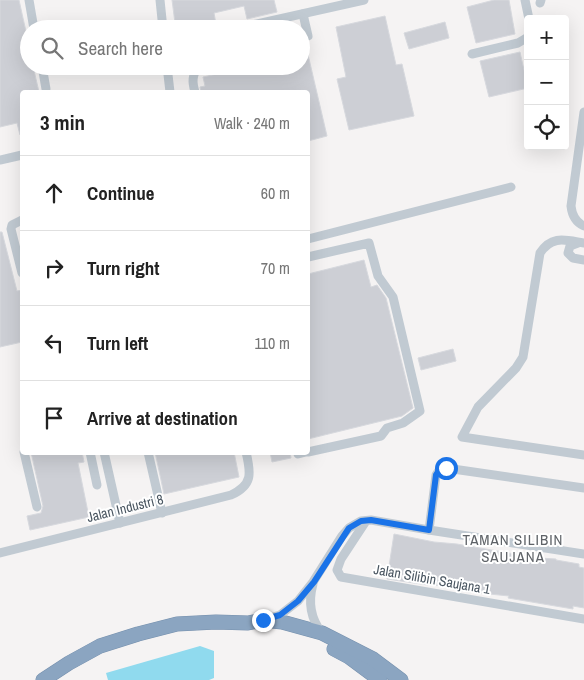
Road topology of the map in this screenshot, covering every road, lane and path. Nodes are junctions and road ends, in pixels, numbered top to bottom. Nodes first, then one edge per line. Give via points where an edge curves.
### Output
1 (29, 0) edge
2 (160, 0) edge
3 (364, 0) edge
4 (525, 0) edge
5 (303, 14) junction
6 (528, 15) edge
7 (32, 20) edge
8 (162, 20) edge
9 (275, 20) edge
10 (304, 20) edge
11 (524, 40) edge
12 (472, 54) dead end
13 (44, 75) edge
14 (168, 75) edge
15 (193, 75) edge
16 (46, 89) dead end
17 (170, 90) edge
18 (194, 90) edge
19 (584, 112) edge
20 (20, 155) edge
21 (0, 160) edge
22 (511, 187) dead end
23 (20, 221) edge
24 (584, 226) edge
25 (310, 238) edge
26 (582, 243) edge
27 (310, 257) edge
28 (584, 260) edge
29 (20, 264) edge
30 (310, 451) edge
31 (25, 455) edge
32 (91, 455) edge
33 (105, 455) edge
34 (149, 455) edge
35 (247, 455) edge
36 (584, 455) edge
37 (97, 485) dead end
38 (584, 488) edge
39 (37, 507) dead end
40 (162, 513) junction
41 (366, 520) junction
42 (120, 523) junction
43 (429, 530) junction
44 (0, 553) edge
45 (584, 554) edge
46 (314, 582) junction
47 (584, 619) edge
48 (263, 620) junction
49 (248, 623) junction
50 (322, 633) junction
51 (43, 680) edge
52 (380, 680) edge
53 (401, 680) edge

1 - 7 street
2 - 8 street
3 - 5 street
4 - 6 street
5 - 9 street
5 - 10 street
11 - 12 street
13 - 16 street
14 - 17 street
15 - 18 street
19 - 24 street via 571,206 576,221
20 - 21 street
22 - 25 street
23 - 29 street via 12,225 12,229
26 - 28 street via 570,246 568,253 573,258
26 - 36 street via 556,240 546,244 540,253 523,357 478,407 462,436
27 - 30 street via 369,243 378,276 394,297 420,411 403,423 387,428 381,436
31 - 39 street
32 - 37 street
33 - 42 street
34 - 40 street
35 - 40 street, Jalan Industri 8 via 249,478 239,492
38 - 43 street via 440,469 436,475
40 - 42 street, Jalan Industri 8
41 - 43 street
41 - 46 street via 349,528
41 - 47 street, Jalan Silibin Saujana 1 via 341,559 337,570 341,577
42 - 44 street, Jalan Industri 8
43 - 45 street
46 - 48 street via 290,608
46 - 50 street via 310,608
48 - 49 highway
48 - 50 highway via 303,626
49 - 51 highway via 177,624 138,634 100,646
49 - 52 highway via 327,644
50 - 53 highway via 373,659

